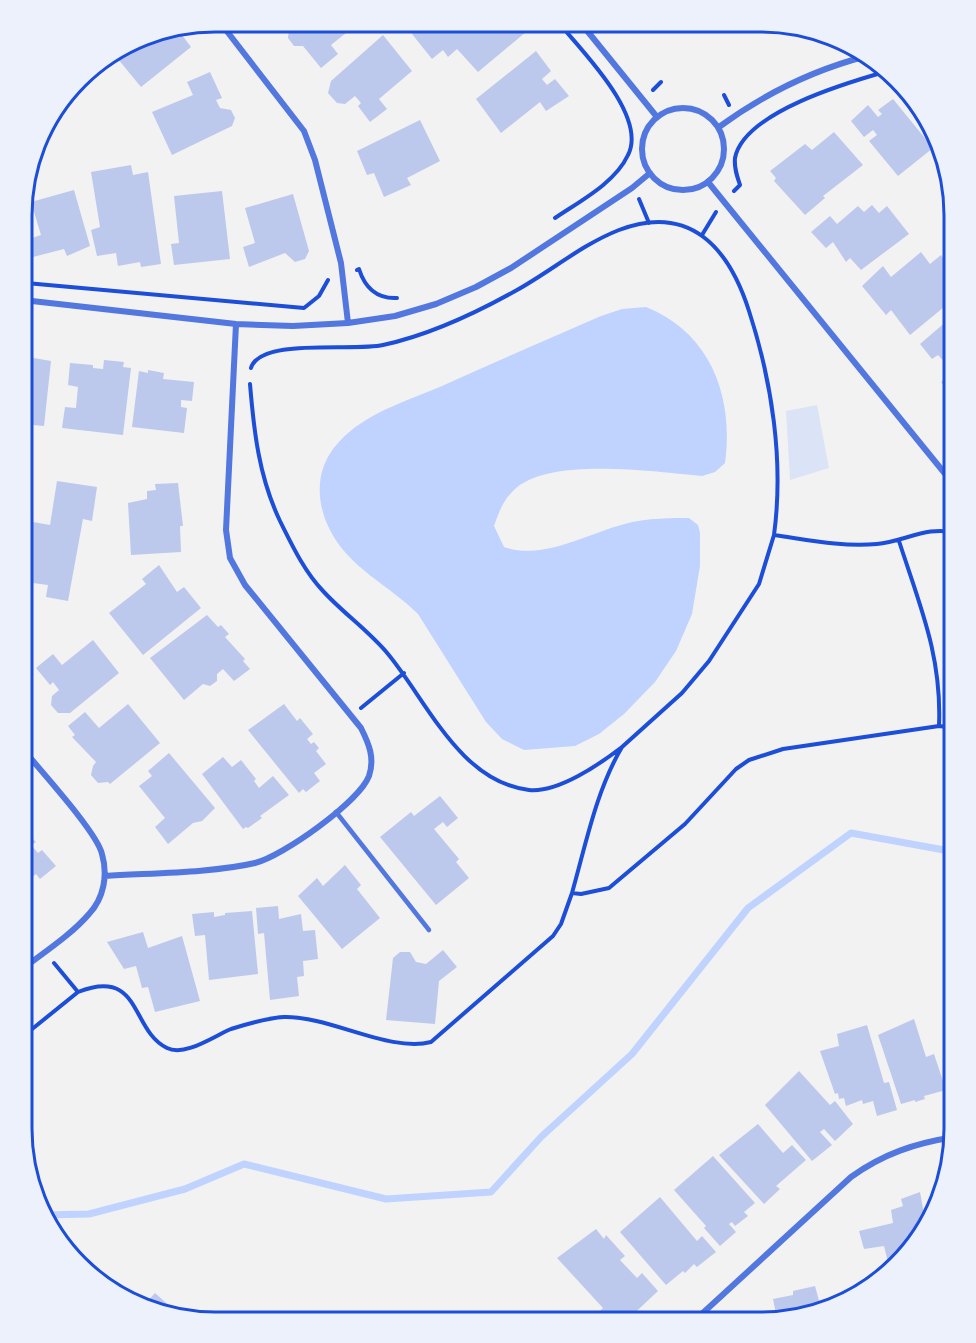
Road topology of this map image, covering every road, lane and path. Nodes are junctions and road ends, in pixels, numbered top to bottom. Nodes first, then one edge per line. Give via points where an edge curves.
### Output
1 (228, 32) edge
2 (566, 32) edge
3 (588, 32) edge
4 (858, 59) edge
5 (878, 74) edge
6 (657, 117) junction
7 (719, 127) junction
8 (650, 173) junction
9 (708, 182) junction
10 (723, 201) junction
11 (548, 223) dead end
12 (702, 235) junction
13 (355, 270) dead end
14 (332, 274) dead end
15 (32, 285) edge
16 (401, 297) dead end
17 (32, 301) edge
18 (348, 323) junction
19 (236, 324) junction
20 (944, 472) edge
21 (944, 530) edge
22 (774, 535) junction
23 (899, 542) junction
24 (404, 673) junction
25 (351, 716) junction
26 (939, 726) junction
27 (944, 727) edge
28 (622, 747) junction
29 (32, 760) edge
30 (336, 812) junction
31 (105, 876) junction
32 (572, 893) junction
33 (429, 930) dead end
34 (45, 952) junction
35 (32, 962) edge
36 (78, 992) junction
37 (32, 1029) edge
38 (944, 1139) edge
39 (704, 1312) edge

1 - 18 street via 304,131 341,263
2 - 11 path via 615,95 629,123 632,145 628,156 606,182
3 - 6 street
4 - 7 street via 771,93
5 - 10 path via 805,99 756,129 735,158 740,185
6 - 7 street via 683,107 709,116
6 - 8 street via 643,138 644,162
7 - 9 street via 724,138 724,156
8 - 9 street via 671,188 697,188
8 - 18 street via 511,268 476,287 395,316
9 - 10 street
10 - 12 path
10 - 20 street
12 - 22 path via 727,259 738,277 757,340 777,443
12 - 24 path via 675,224 640,224 619,230 516,291 423,334 354,349 279,349 262,353 252,364 249,375 259,465 279,519 314,582
13 - 16 path via 359,269 362,280 376,294
14 - 15 path via 328,274 324,288 304,308
17 - 19 street
18 - 19 street
19 - 25 street via 226,530 230,558 245,585
21 - 23 path
22 - 23 path via 845,546
22 - 28 path via 759,584 709,661 682,693
23 - 26 path via 936,660
24 - 25 path
24 - 28 path via 459,750 480,769 519,788 530,790 564,782 596,767
25 - 30 street via 369,744 372,761 357,795
26 - 27 path
26 - 32 path via 783,749 749,760 664,844 609,888
28 - 32 path via 597,806
29 - 31 street via 92,834 102,852
30 - 31 street via 268,859 236,866
30 - 33 lane
31 - 34 street via 102,894 89,914
32 - 36 path via 561,924 543,946 442,1035 420,1045 313,1019 285,1017 232,1029 180,1050 168,1049 158,1042 137,1008 116,989 92,987
34 - 35 street
34 - 36 path
36 - 37 path
38 - 39 street via 904,1148 851,1177

